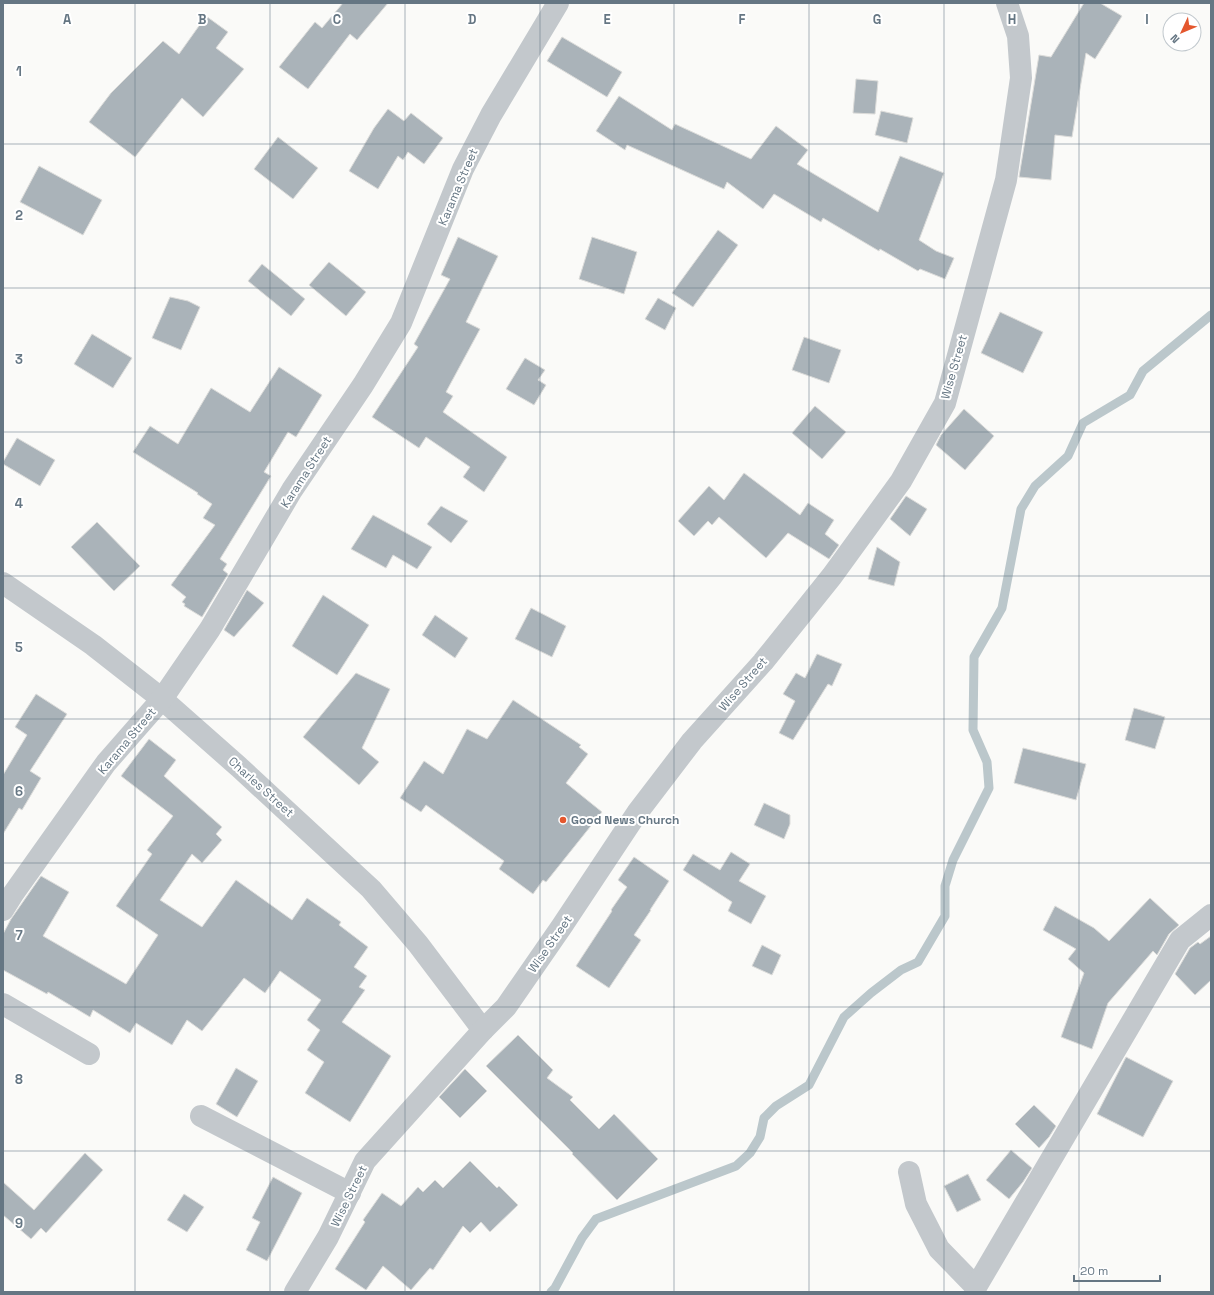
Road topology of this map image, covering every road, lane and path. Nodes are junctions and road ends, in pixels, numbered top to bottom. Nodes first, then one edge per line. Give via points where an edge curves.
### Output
1 (558, 3) edge
2 (1007, 3) edge
3 (3, 583) edge
4 (162, 699) junction
5 (3, 910) edge
6 (1211, 915) edge
7 (3, 1004) edge
8 (482, 1030) junction
9 (89, 1054) dead end
10 (201, 1116) dead end
11 (909, 1172) dead end
12 (350, 1193) junction
13 (976, 1289) edge
14 (295, 1292) edge

1 - 4 street, Karama Street via 491,115 464,169 400,323 363,385 292,490 210,629
2 - 8 street, Wise Street via 1018,36 1021,78 1006,180 945,403 901,481 841,564 763,662 692,741 637,813 506,1007
3 - 4 street, Charles Street via 93,645
4 - 5 street, Karama Street via 106,763
4 - 8 street, Charles Street via 371,889 418,944
6 - 13 street via 1180,940
7 - 9 street
8 - 12 street, Wise Street via 366,1160
10 - 12 street
11 - 13 street via 916,1204 939,1249
12 - 14 street, Wise Street via 328,1237

